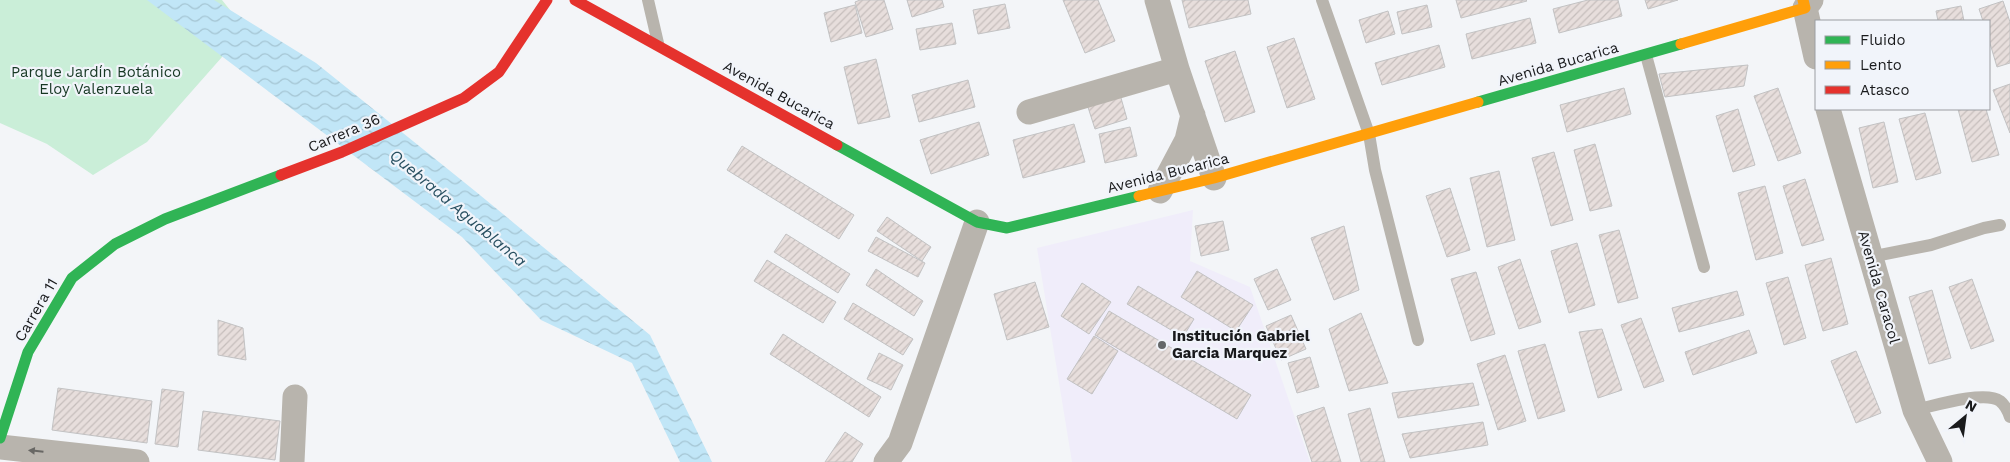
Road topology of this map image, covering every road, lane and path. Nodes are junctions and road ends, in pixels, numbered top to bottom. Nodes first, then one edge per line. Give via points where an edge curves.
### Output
1 (547, 0) edge
2 (575, 0) edge
3 (648, 0) edge
4 (1157, 0) edge
5 (1322, 0) edge
6 (1806, 2) edge
7 (659, 46) junction
8 (1815, 52) edge
9 (1646, 55) junction
10 (1177, 69) junction
11 (1828, 110) edge
12 (1029, 112) dead end
13 (1193, 115) junction
14 (1369, 134) junction
15 (1214, 178) junction
16 (1160, 191) junction
17 (978, 222) junction
18 (2000, 225) dead end
19 (115, 244) joint
20 (1870, 257) junction
21 (1704, 267) dead end
22 (1418, 340) dead end
23 (295, 397) dead end
24 (1915, 410) junction
25 (2010, 417) edge
26 (0, 438) edge
27 (0, 447) edge
28 (137, 462) edge
29 (292, 462) edge
30 (886, 462) edge
31 (1940, 462) edge

1 - 19 main road, Carrera 36 via 499,72 464,98 342,152 165,219
2 - 7 main road, Avenida Bucarica
3 - 7 lane
4 - 10 street
5 - 14 lane
6 - 8 street
6 - 9 main road, Avenida Bucarica
7 - 17 main road, Avenida Bucarica
9 - 14 main road, Avenida Bucarica
9 - 21 lane
10 - 12 street
10 - 13 street
11 - 20 street, Avenida Caracol
13 - 15 street
13 - 16 street via 1186,140
14 - 15 main road, Avenida Bucarica
14 - 22 lane
15 - 16 main road, Avenida Bucarica
16 - 17 main road, Avenida Bucarica via 1007,228
17 - 30 street via 900,443
18 - 20 lane via 1931,246
19 - 26 main road, Carrera 11 via 72,278 28,352
20 - 24 street, Avenida Caracol
23 - 29 street
24 - 25 lane via 1974,397 1989,398 1999,400
24 - 31 street, Avenida Caracol
28 -> 27 street

